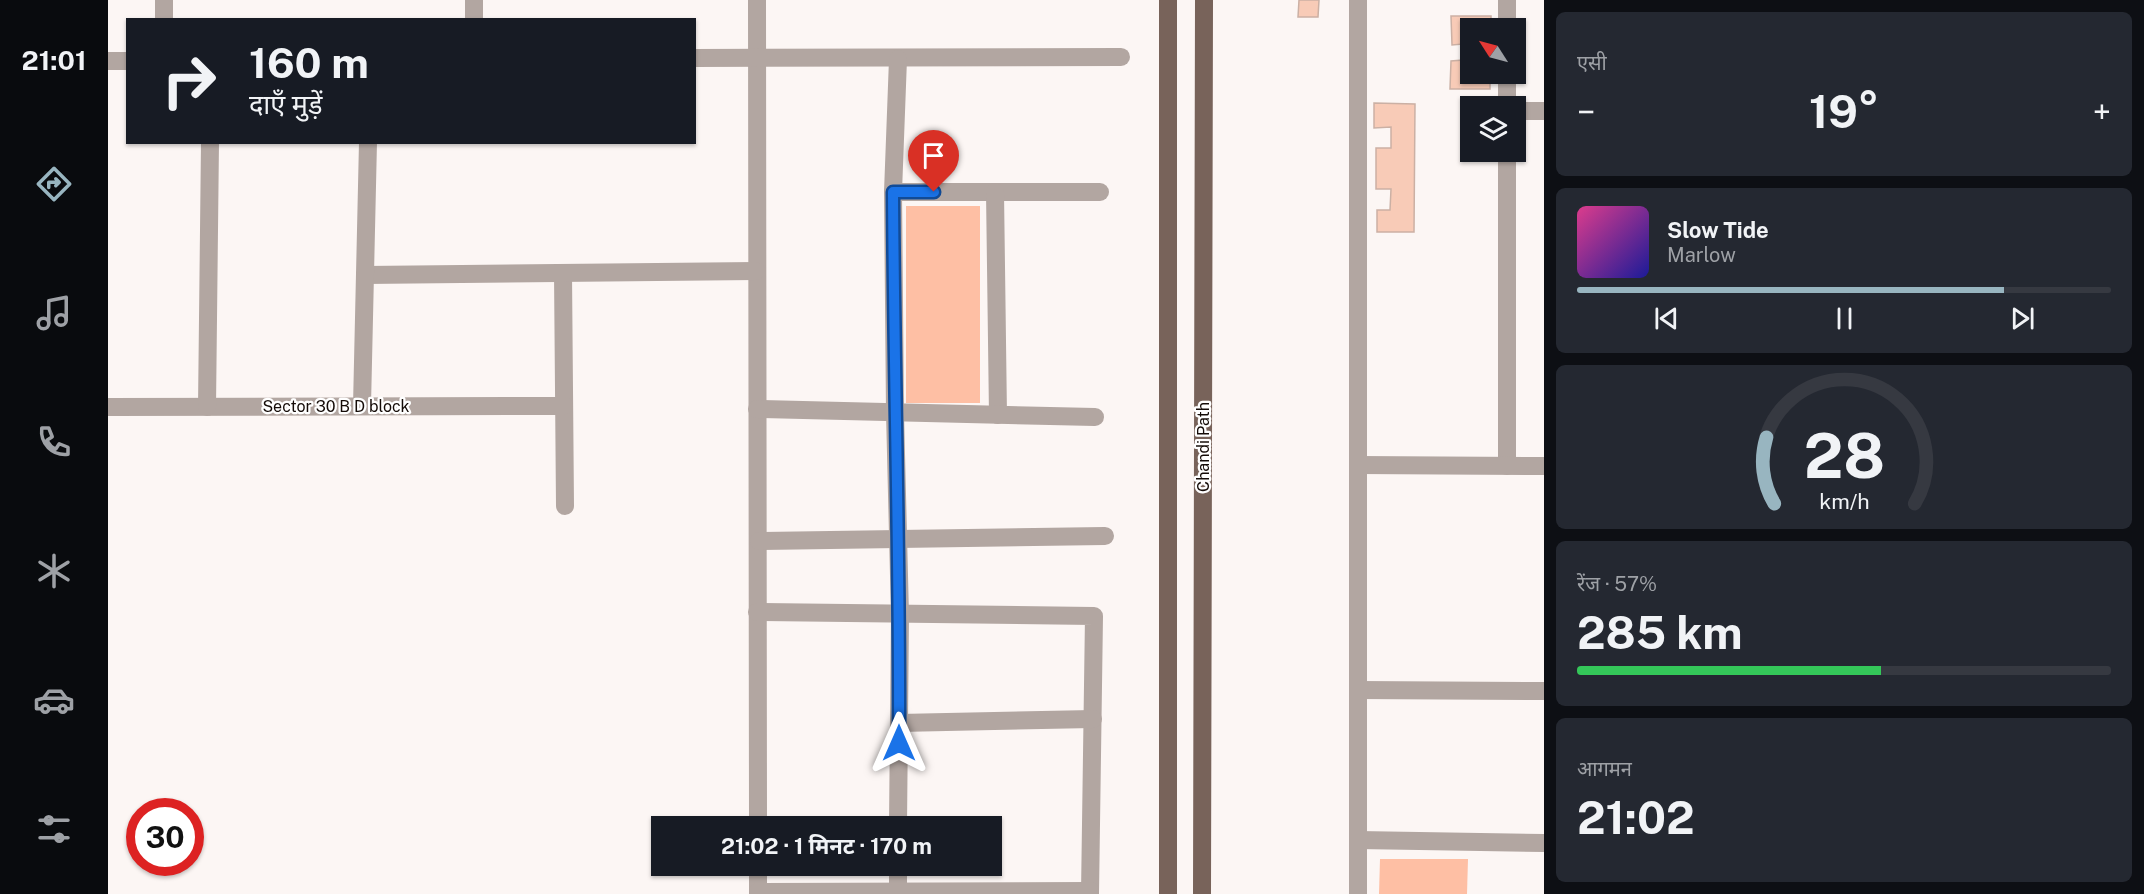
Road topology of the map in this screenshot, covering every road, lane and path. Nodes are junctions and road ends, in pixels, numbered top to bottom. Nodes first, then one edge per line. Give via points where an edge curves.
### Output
1 (164, 0) edge
2 (474, 0) edge
3 (756, 0) edge
4 (1168, 0) edge
5 (1204, 0) edge
6 (1358, 0) edge
7 (1507, 0) edge
8 (164, 18) edge
9 (474, 18) edge
10 (1507, 18) edge
11 (1121, 57) dead end
12 (696, 58) edge
13 (755, 58) junction
14 (898, 59) junction
15 (108, 61) edge
16 (126, 61) edge
17 (1526, 111) edge
18 (1544, 111) edge
19 (210, 144) edge
20 (368, 144) edge
21 (1507, 162) edge
22 (893, 192) junction
23 (995, 192) junction
24 (1100, 192) dead end
25 (756, 271) junction
26 (563, 273) junction
27 (365, 275) junction
28 (108, 406) edge
29 (207, 406) junction
30 (362, 406) junction
31 (564, 406) junction
32 (757, 409) junction
33 (895, 413) junction
34 (998, 415) junction
35 (1095, 417) dead end
36 (1358, 465) junction
37 (1507, 466) junction
38 (1544, 466) edge
39 (565, 506) dead end
40 (1105, 536) dead end
41 (899, 540) junction
42 (759, 541) junction
43 (757, 612) junction
44 (900, 616) junction
45 (1358, 690) junction
46 (1544, 691) edge
47 (1093, 719) junction
48 (899, 723) junction
49 (758, 816) edge
50 (898, 816) edge
51 (1358, 840) junction
52 (1544, 843) edge
53 (758, 876) edge
54 (898, 876) edge
55 (1090, 892) edge
56 (758, 893) edge
57 (898, 893) edge
58 (1168, 894) edge
59 (1202, 894) edge
60 (1358, 894) edge

1 - 8 street
2 - 9 street
3 - 13 street
4 - 58 main road
5 - 59 main road, Chandi Path
6 - 36 street
7 - 10 street
11 - 14 street
12 - 13 street
13 - 14 street
13 - 25 street
14 - 22 street
15 - 16 street
17 - 18 street
19 - 29 street
20 - 27 street
21 - 37 street
22 - 23 street
22 - 33 street
23 - 24 street
23 - 34 street
25 - 26 street
25 - 32 street
26 - 27 street
26 - 31 street
27 - 30 street
28 - 29 street, Sector 30 B D block
29 - 30 street, Sector 30 B D block
30 - 31 street, Sector 30 B D block
31 - 39 street
32 - 33 street
32 - 42 street
33 - 34 street
33 - 41 street
34 - 35 street
36 - 37 street
36 - 45 street
37 - 38 street
40 - 41 street
41 - 42 street
41 - 44 street
42 - 43 street
43 - 44 street
43 - 49 street
44 - 47 street via 1094,616
44 - 48 street
45 - 46 street
45 - 51 street
47 - 48 street
47 - 55 street
48 - 50 street
51 - 52 street
51 - 60 street
53 - 56 street
54 - 57 street
55 - 57 street
56 - 57 street

